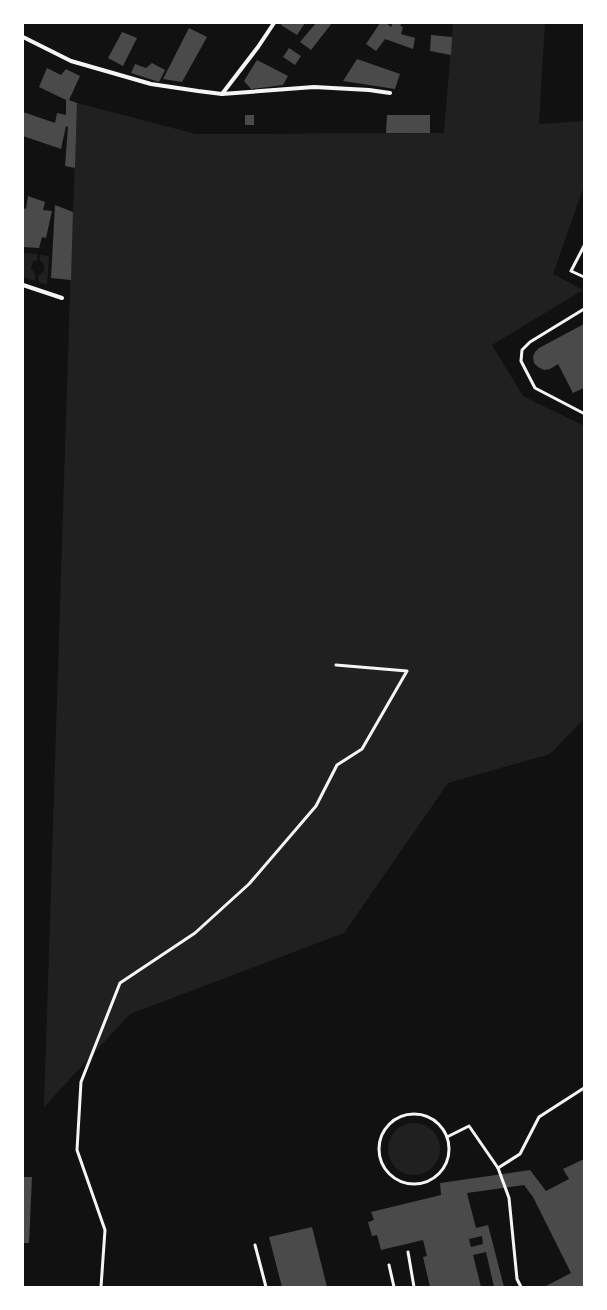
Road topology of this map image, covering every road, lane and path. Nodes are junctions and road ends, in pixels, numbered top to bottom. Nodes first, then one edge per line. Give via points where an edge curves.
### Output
1 (274, 23) edge
2 (23, 37) edge
3 (390, 93) dead end
4 (222, 94) junction
5 (584, 246) edge
6 (584, 277) edge
7 (23, 285) edge
8 (62, 298) dead end
9 (584, 309) edge
10 (584, 413) edge
11 (336, 665) dead end
12 (584, 1088) edge
13 (447, 1137) junction
14 (498, 1168) junction
15 (255, 1245) dead end
16 (408, 1252) dead end
17 (389, 1265) dead end
18 (101, 1287) edge
19 (266, 1287) edge
20 (394, 1287) edge
21 (414, 1287) edge
22 (521, 1287) edge

1 - 4 street
2 - 4 street via 71,61 151,84
3 - 4 street via 314,86
5 - 6 lane via 571,271
7 - 8 street
9 - 10 lane via 530,342 522,350 521,361 535,388
11 - 18 lane via 407,671 362,749 337,765 316,806 249,884 195,933 120,983 81,1082 77,1150 105,1230
12 - 14 lane via 538,1117 520,1154
13 - 13 lane via 438,1122 423,1114 406,1114 391,1122 380,1136 378,1152 384,1168 397,1180 413,1184 430,1181 443,1170 449,1154
13 - 14 lane via 469,1126
14 - 22 lane via 509,1198 517,1279
15 - 19 lane
16 - 21 lane
17 - 20 lane

